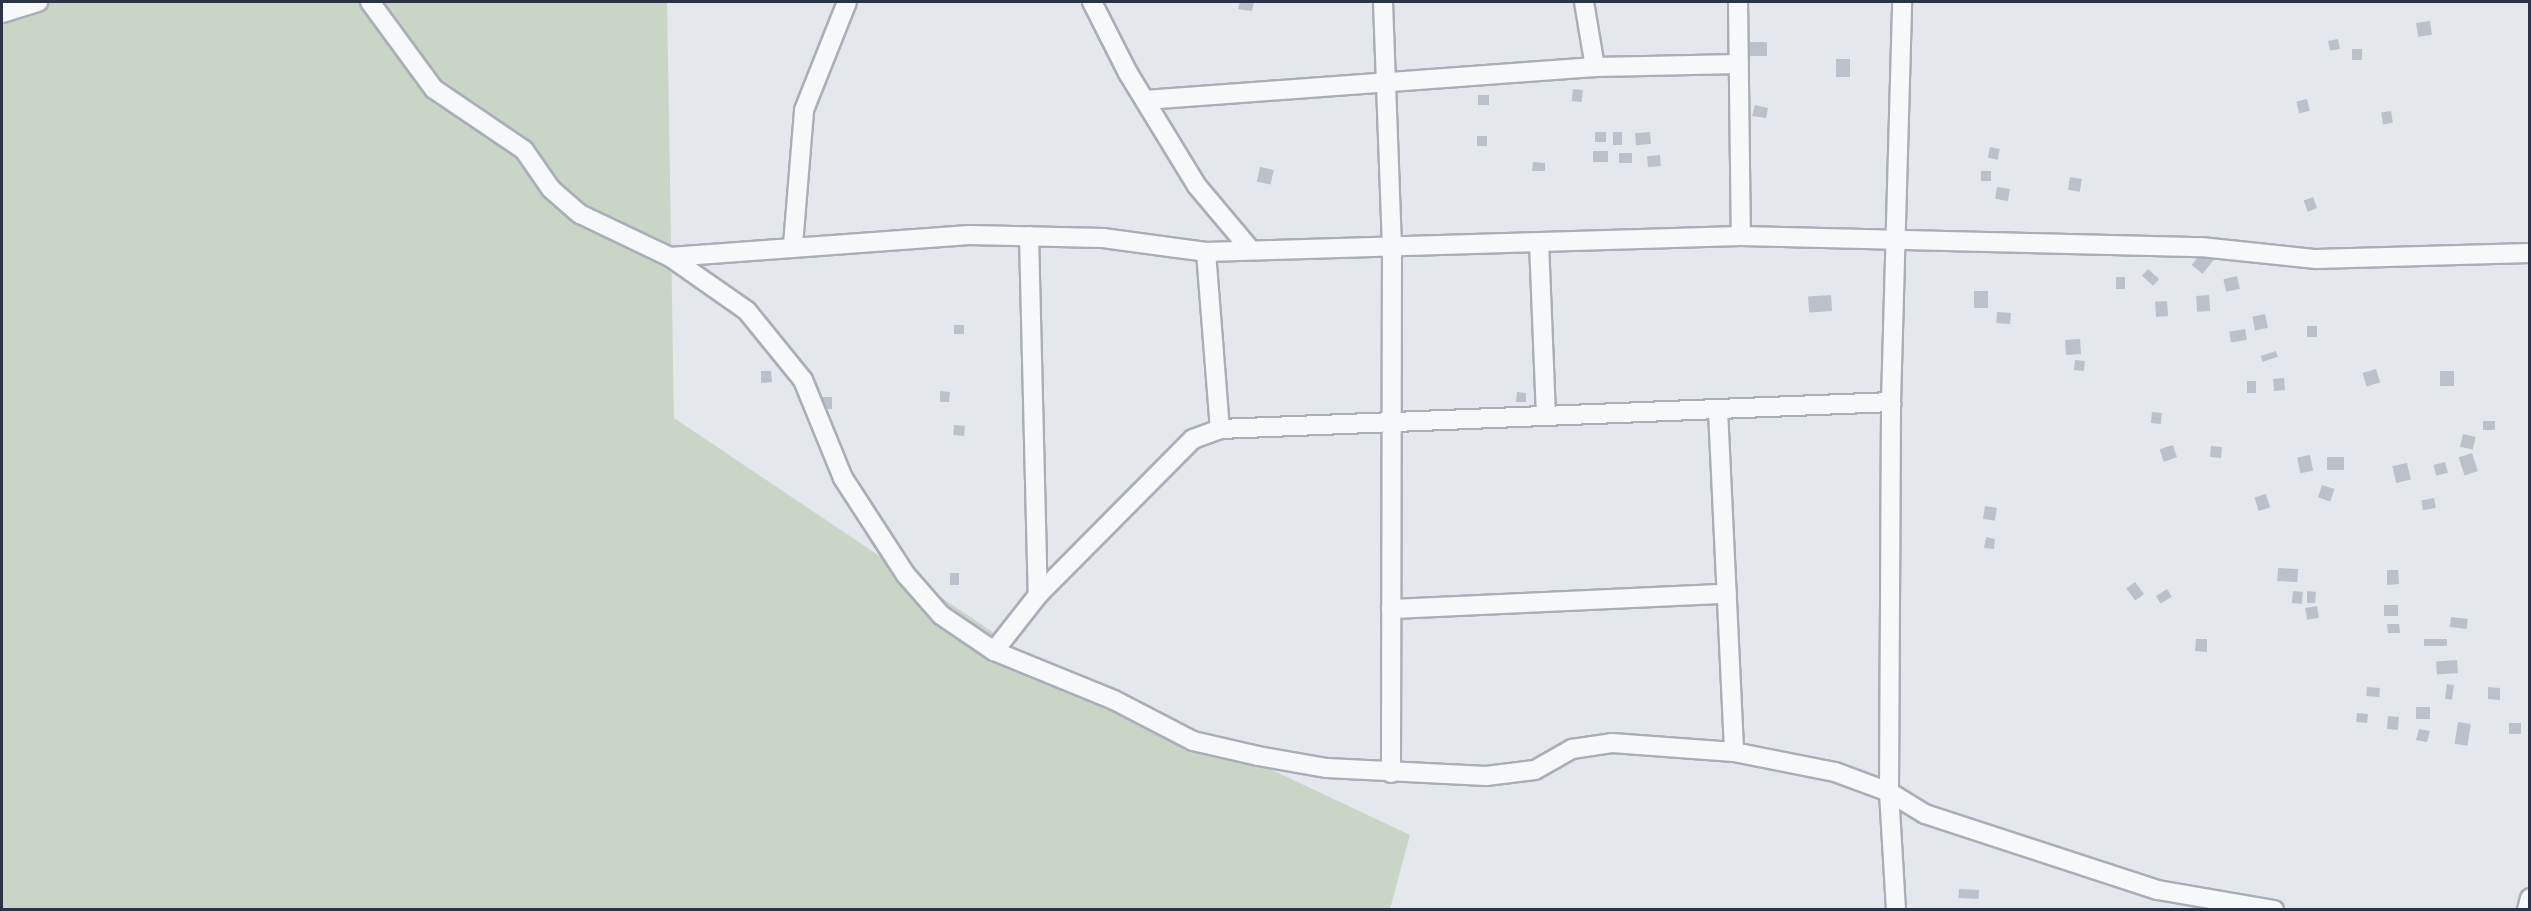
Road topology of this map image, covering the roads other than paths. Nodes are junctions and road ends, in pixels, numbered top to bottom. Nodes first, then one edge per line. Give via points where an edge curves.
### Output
1 (38, 2) edge
2 (370, 2) edge
3 (847, 2) edge
4 (1092, 2) edge
5 (1383, 2) edge
6 (1584, 2) edge
7 (1738, 2) edge
8 (1902, 2) edge
9 (2, 13) edge
10 (1739, 64) junction
11 (1596, 67) junction
12 (1389, 82) junction
13 (1145, 100) junction
14 (1029, 236) junction
15 (1741, 236) junction
16 (1899, 239) junction
17 (1539, 242) junction
18 (793, 245) junction
19 (1392, 245) junction
20 (1250, 249) junction
21 (1206, 252) junction
22 (2529, 253) edge
23 (670, 257) junction
24 (1891, 402) junction
25 (1718, 410) junction
26 (1546, 415) junction
27 (1391, 419) junction
28 (1220, 429) junction
29 (1727, 594) junction
30 (1038, 595) junction
31 (1391, 609) junction
32 (994, 651) junction
33 (1734, 752) junction
34 (1391, 773) junction
35 (1889, 792) junction
36 (2529, 898) edge
37 (1896, 909) edge
38 (2274, 909) edge
39 (2527, 909) edge

1 - 9 street
2 - 23 street via 434,89 524,150 551,189 580,214
3 - 18 street via 804,110
4 - 13 street
5 - 12 street
6 - 11 street
7 - 10 street
8 - 16 street
10 - 11 street
10 - 15 street
11 - 12 street
12 - 13 street
12 - 19 street
13 - 20 street via 1197,186
14 - 18 street
14 - 21 street via 1103,238
14 - 30 street
15 - 16 street
15 - 17 street
16 - 22 street via 2201,247 2316,259
16 - 24 street
17 - 19 street
17 - 26 street
18 - 23 street
19 - 20 street
19 - 27 street
20 - 21 street
21 - 28 street
23 - 32 street via 747,311 776,344 804,380 843,478 906,575 941,615
24 - 25 street
24 - 35 street
25 - 26 street
25 - 29 street
26 - 27 street
27 - 28 street
27 - 31 street
28 - 30 street via 1193,439
29 - 31 street
29 - 33 street
30 - 32 street
31 - 34 street
32 - 34 street via 1114,700 1193,741 1327,768
33 - 34 street via 1612,743 1572,749 1535,770 1486,776
33 - 35 street via 1836,772
35 - 37 street
35 - 38 street via 1925,814 2158,890
36 - 39 street

